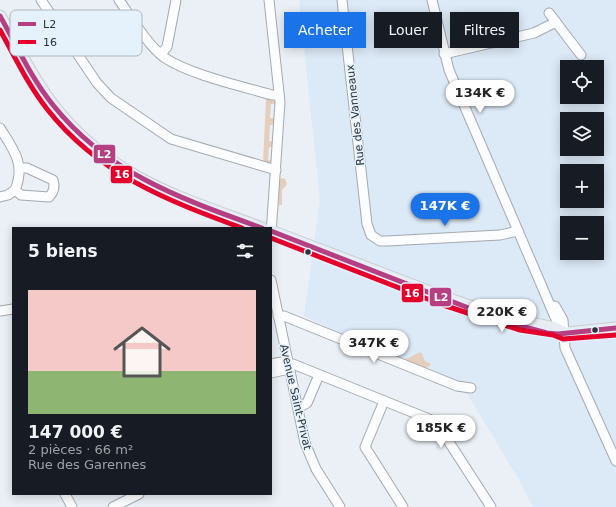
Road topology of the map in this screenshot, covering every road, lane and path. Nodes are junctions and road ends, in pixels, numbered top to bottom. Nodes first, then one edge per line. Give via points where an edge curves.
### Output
1 (41, 0) edge
2 (119, 0) edge
3 (176, 0) edge
4 (269, 0) edge
5 (342, 0) edge
6 (432, 0) edge
7 (48, 10) edge
8 (126, 10) edge
9 (549, 13) dead end
10 (0, 16) edge
11 (556, 22) junction
12 (142, 32) edge
13 (10, 34) edge
14 (161, 54) junction
15 (444, 54) junction
16 (581, 55) dead end
17 (22, 56) edge
18 (79, 56) edge
19 (279, 95) junction
20 (0, 128) edge
21 (20, 168) junction
22 (276, 170) junction
23 (15, 190) junction
24 (0, 197) edge
25 (259, 227) edge
26 (271, 227) edge
27 (518, 231) junction
28 (272, 232) edge
29 (272, 285) edge
30 (12, 309) edge
31 (0, 311) edge
32 (278, 316) junction
33 (616, 328) edge
34 (563, 332) junction
35 (272, 364) edge
36 (288, 365) junction
37 (272, 373) edge
38 (319, 375) junction
39 (471, 388) dead end
40 (384, 401) junction
41 (298, 408) junction
42 (616, 461) edge
43 (66, 495) edge
44 (137, 495) edge
45 (72, 507) edge
46 (113, 507) edge
47 (340, 507) edge
48 (404, 507) edge
49 (491, 507) edge

1 - 7 street
2 - 8 street
3 - 14 street via 167,47
4 - 19 street
5 - 27 street, Rue des Vanneaux via 368,231 372,237 380,241 500,235
6 - 15 street
9 - 11 street
10 - 13 main road
11 - 15 street via 534,33
11 - 16 street
12 - 14 street
14 - 19 street via 187,69
15 - 27 street
17 - 25 main road via 52,104 98,151 149,184
18 - 22 street via 111,98 170,139
19 - 22 street
20 - 21 street via 18,158
21 - 23 street
21 - 23 street via 27,168 53,180 53,193 49,197 21,195
22 - 26 street
23 - 24 street
27 - 34 street via 543,286 563,320
28 - 34 main road via 446,298 502,317
29 - 32 street, Avenue Saint-Privat
30 - 31 street
32 - 36 street, Avenue Saint-Privat
32 - 39 street via 284,316 457,386
33 - 34 main road
34 - 42 street via 565,348
35 - 36 street
36 - 37 street
36 - 38 street via 293,364
36 - 41 street, Avenue Saint-Privat
38 - 40 street
38 - 41 street via 307,404
40 - 48 street via 365,447
40 - 49 street via 434,421
41 - 47 street, Avenue Saint-Privat via 308,452
43 - 45 street
44 - 46 street

